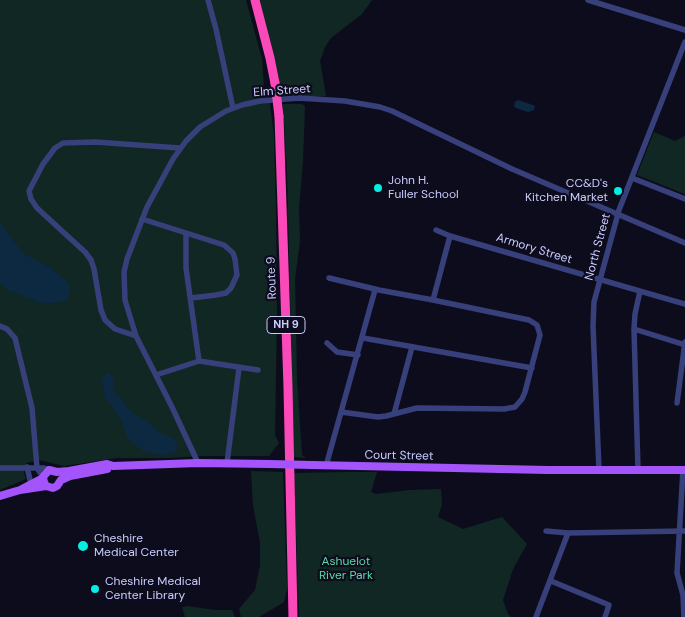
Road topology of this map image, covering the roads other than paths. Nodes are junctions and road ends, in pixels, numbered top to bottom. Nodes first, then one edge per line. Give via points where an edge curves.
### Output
1 (208, 0) edge
2 (255, 0) edge
3 (588, 0) edge
4 (685, 30) edge
5 (685, 42) edge
6 (233, 108) junction
7 (180, 148) junction
8 (632, 178) junction
9 (685, 199) edge
10 (618, 215) junction
11 (142, 219) junction
12 (436, 230) dead end
13 (186, 233) junction
14 (450, 236) junction
15 (685, 243) edge
16 (329, 278) dead end
17 (600, 280) junction
18 (375, 290) junction
19 (640, 291) junction
20 (191, 298) junction
21 (433, 300) junction
22 (685, 304) edge
23 (0, 326) edge
24 (634, 329) junction
25 (136, 336) junction
26 (362, 338) junction
27 (328, 344) dead end
28 (685, 344) edge
29 (412, 347) junction
30 (358, 355) junction
31 (199, 361) junction
32 (239, 368) junction
33 (532, 368) junction
34 (258, 370) dead end
35 (156, 375) junction
36 (677, 403) dead end
37 (341, 412) junction
38 (394, 414) junction
39 (198, 463) junction
40 (227, 463) junction
41 (326, 466) junction
42 (0, 468) edge
43 (27, 468) junction
44 (36, 468) junction
45 (599, 470) junction
46 (638, 470) junction
47 (684, 470) edge
48 (56, 474) junction
49 (44, 480) junction
50 (31, 484) junction
51 (20, 490) junction
52 (0, 496) edge
53 (546, 531) dead end
54 (682, 531) edge
55 (568, 533) junction
56 (551, 581) junction
57 (293, 617) edge
58 (536, 617) edge
59 (605, 617) edge
60 (684, 617) edge

1 - 6 street
2 - 57 highway, Route 9 / NH 9, bridge via 270,58 279,116
3 - 4 street
5 - 8 street, North Street
6 - 7 street, Elm Street via 206,122
6 - 10 street, Elm Street via 260,101 298,98 380,107
7 - 11 street, Elm Street
7 - 25 street via 136,144 60,144 43,164 30,191 37,208 88,256 105,320
8 - 9 street
8 - 10 street, North Street
10 - 15 street, Elm Street
10 - 17 street, North Street
11 - 13 street
11 - 25 street, Elm Street via 127,259 124,282 125,300
12 - 14 street, Armory Street
13 - 20 street via 186,268
13 - 20 street via 224,245 233,254 236,266 234,282 226,293
14 - 17 street, Armory Street
14 - 21 street
16 - 18 street
17 - 19 street, Armory Street
17 - 45 street, North Street via 593,312
18 - 21 street
18 - 26 street
19 - 22 street, Armory Street
19 - 24 street
20 - 31 street
21 - 33 street via 538,325 540,335
23 - 44 street via 12,333 20,357 32,408
24 - 28 street
24 - 46 street
25 - 35 street, Elm Street
26 - 29 street
26 - 30 street
27 - 30 street via 337,352
28 - 36 street
29 - 33 street
29 - 38 street
30 - 37 street
31 - 32 street
31 - 35 street
32 - 34 street
32 - 40 street
33 - 38 street via 519,403 510,408 418,408
35 - 39 street, Elm Street
37 - 38 street via 378,416
37 - 41 street
39 - 40 main road, Court Street
39 - 48 main road, Court Street via 107,464
40 - 41 main road, Court Street, bridge
41 - 45 main road, Court Street
42 - 43 street
43 - 44 street
43 - 50 street
44 - 48 street
44 - 49 street
45 - 46 main road, Court Street
46 - 47 main road, Court Street
47 - 54 street
48 - 49 main road, Court Street
48 - 49 main road, Court Street via 55,487 50,488
49 - 50 main road, Court Street
49 - 51 main road, Court Street
50 - 51 main road, Court Street
51 - 52 main road, Court Street
53 - 55 street
54 - 55 street
54 - 60 street via 677,572
55 - 56 street
56 - 58 street
56 - 59 street via 609,604

